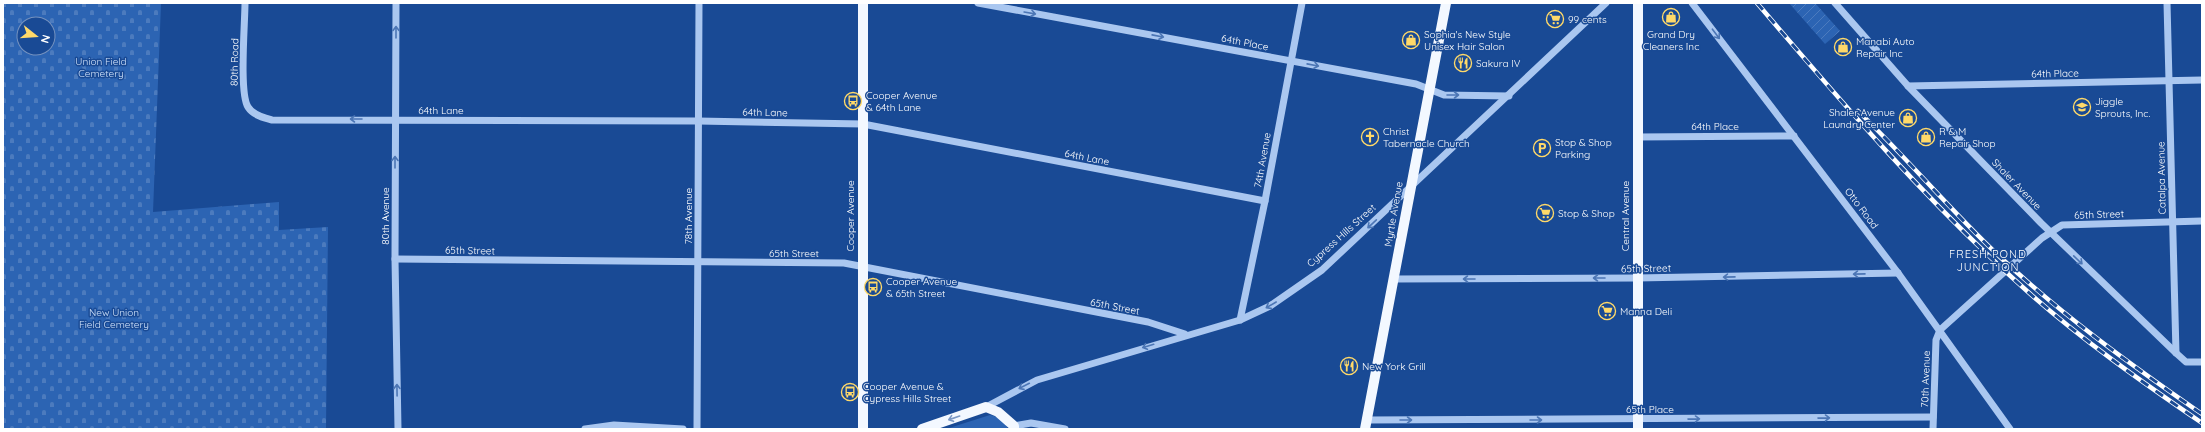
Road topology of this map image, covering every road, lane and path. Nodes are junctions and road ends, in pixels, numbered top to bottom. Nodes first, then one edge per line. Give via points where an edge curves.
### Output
1 (246, 3) edge
2 (396, 3) edge
3 (699, 3) edge
4 (864, 3) edge
5 (978, 3) edge
6 (1302, 3) edge
7 (1446, 3) edge
8 (1606, 3) edge
9 (1638, 3) edge
10 (1692, 3) edge
11 (1835, 3) edge
12 (2167, 3) edge
13 (1291, 61) junction
14 (2169, 80) junction
15 (2202, 80) edge
16 (1908, 86) junction
17 (1429, 89) junction
18 (1509, 96) junction
19 (258, 116) joint
20 (395, 120) junction
21 (698, 121) junction
22 (863, 124) junction
23 (1794, 136) junction
24 (1637, 137) junction
25 (1410, 187) junction
26 (1265, 201) junction
27 (2202, 221) edge
28 (2172, 222) junction
29 (2050, 232) junction
30 (395, 259) junction
31 (698, 262) junction
32 (862, 266) junction
33 (1898, 273) junction
34 (1637, 278) junction
35 (1394, 279) junction
36 (1240, 320) junction
37 (1940, 330) junction
38 (1185, 334) junction
39 (2176, 353) junction
40 (2202, 362) edge
41 (986, 407) junction
42 (1934, 417) junction
43 (1638, 424) edge
44 (1366, 425) edge
45 (1014, 427) edge
46 (398, 429) edge
47 (585, 429) edge
48 (683, 429) edge
49 (697, 429) edge
50 (863, 429) edge
51 (922, 429) edge
52 (1065, 429) edge
53 (1933, 429) edge
54 (2010, 429) edge

1 - 19 street, 80th Road via 244,92 248,107
20 -> 2 street, 80th Avenue
3 - 21 street, 78th Avenue
4 - 22 main road, Cooper Avenue
5 -> 13 street, 64th Place
6 - 13 street, 74th Avenue
7 - 17 main road, Myrtle Avenue
8 - 18 street, Cypress Hills Street
9 - 24 main road, Central Avenue
10 -> 23 street, Otto Road
11 - 16 street, Shaler Avenue
12 - 14 street, Catalpa Avenue
13 -> 17 street, 64th Place via 1416,84
13 - 26 street, 74th Avenue
14 - 15 street, 64th Place
14 - 16 street, 64th Place
14 - 28 street, Catalpa Avenue
16 - 29 street, Shaler Avenue
17 -> 18 street, 64th Place via 1444,95
17 - 25 main road, Myrtle Avenue
18 - 25 street, Cypress Hills Street
20 -> 19 street, 64th Lane via 272,120
20 - 21 street, 64th Lane
30 -> 20 street, 80th Avenue
21 - 22 street, 64th Lane
21 - 31 street, 78th Avenue
22 - 26 street, 64th Lane
22 - 32 main road, Cooper Avenue
23 - 24 street, 64th Place
23 - 33 street, Otto Road
24 - 34 main road, Central Avenue
25 - 35 main road, Myrtle Avenue
25 -> 36 street, Cypress Hills Street via 1322,270 1270,306
26 - 36 street, 74th Avenue
27 - 28 street, 65th Street
28 - 29 street, 65th Street via 2062,225
28 - 39 street, Catalpa Avenue
29 - 37 street, 65th Street
29 -> 39 street, Shaler Avenue
30 - 31 street, 65th Street
46 -> 30 street, 80th Avenue
31 - 32 street, 65th Street via 844,263
31 - 49 street, 78th Avenue
32 - 38 street, 65th Street via 1148,322
32 - 50 main road, Cooper Avenue
33 -> 34 street, 65th Street
33 - 37 street, Otto Road
34 -> 35 street, 65th Street
34 - 43 main road, Central Avenue
35 - 44 main road, Myrtle Avenue
36 - 38 street, Cypress Hills Street
37 - 42 street, 70th Avenue via 1936,340
37 - 54 street, Otto Road
38 -> 41 street, Cypress Hills Street via 1037,380
39 - 40 street via 2186,362
41 - 45 main road via 998,412
41 -> 51 main road, Cypress Hills Street
43 -> 42 street, 65th Place
42 - 53 street, 70th Avenue
44 -> 43 street, 65th Place
45 - 52 street via 1031,423
47 - 48 street via 614,425

